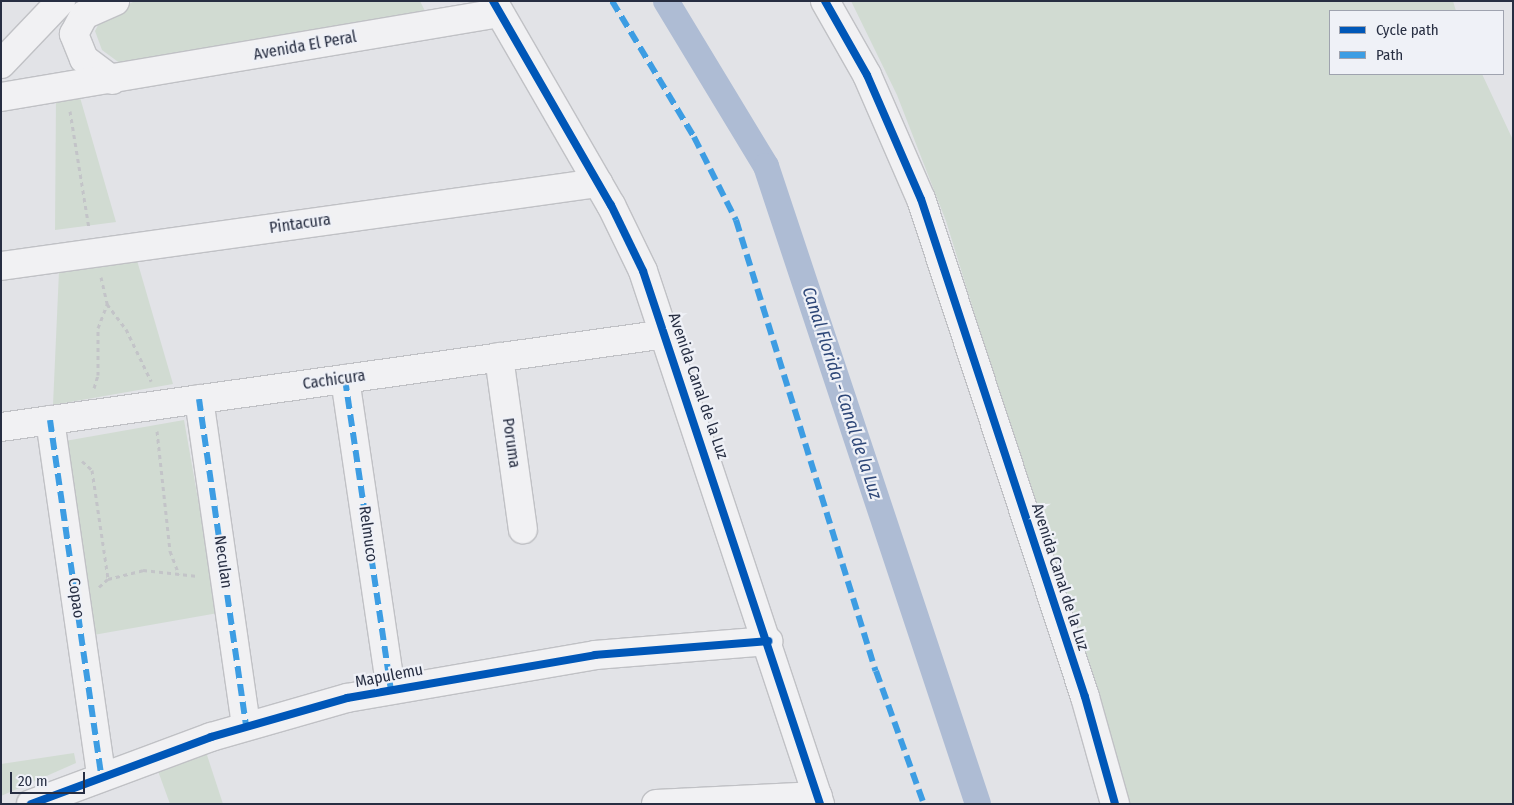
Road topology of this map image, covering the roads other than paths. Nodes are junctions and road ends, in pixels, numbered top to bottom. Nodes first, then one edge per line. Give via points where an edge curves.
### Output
1 (62, 1) edge
2 (115, 1) edge
3 (825, 1) edge
4 (496, 7) edge
5 (1, 64) edge
6 (112, 80) junction
7 (1, 97) edge
8 (598, 183) junction
9 (1, 266) edge
10 (666, 334) junction
11 (499, 357) junction
12 (345, 379) junction
13 (199, 399) junction
14 (50, 420) junction
15 (1, 427) edge
16 (523, 529) dead end
17 (768, 642) junction
18 (391, 690) junction
19 (246, 726) junction
20 (101, 776) junction
21 (819, 800) edge
22 (31, 804) edge
23 (656, 804) edge
24 (1116, 804) edge

1 - 5 street
2 - 6 street via 84,15 74,34 84,59
3 - 24 street, Avenida Canal de la Luz via 866,75 921,199 1082,688
4 - 6 street, Avenida El Peral
4 - 8 street, Avenida Canal de la Luz
6 - 7 street, Avenida El Peral
8 - 9 street, Pintacura
8 - 10 street, Avenida Canal de la Luz via 643,271
10 - 11 street, Cachicura
10 - 17 street, Avenida Canal de la Luz
11 - 12 street, Cachicura
11 - 16 street, Poruma
12 - 13 street, Cachicura
12 - 18 street, Relmuco
13 - 14 street, Cachicura
13 - 19 street, Neculan
14 - 15 street, Cachicura
14 - 20 street, Copao
17 - 18 street, Mapulemu via 596,655
17 - 21 street, Avenida Canal de la Luz
18 - 19 street, Mapulemu
19 - 20 street, Mapulemu
20 - 22 street, Mapulemu
21 - 23 street

